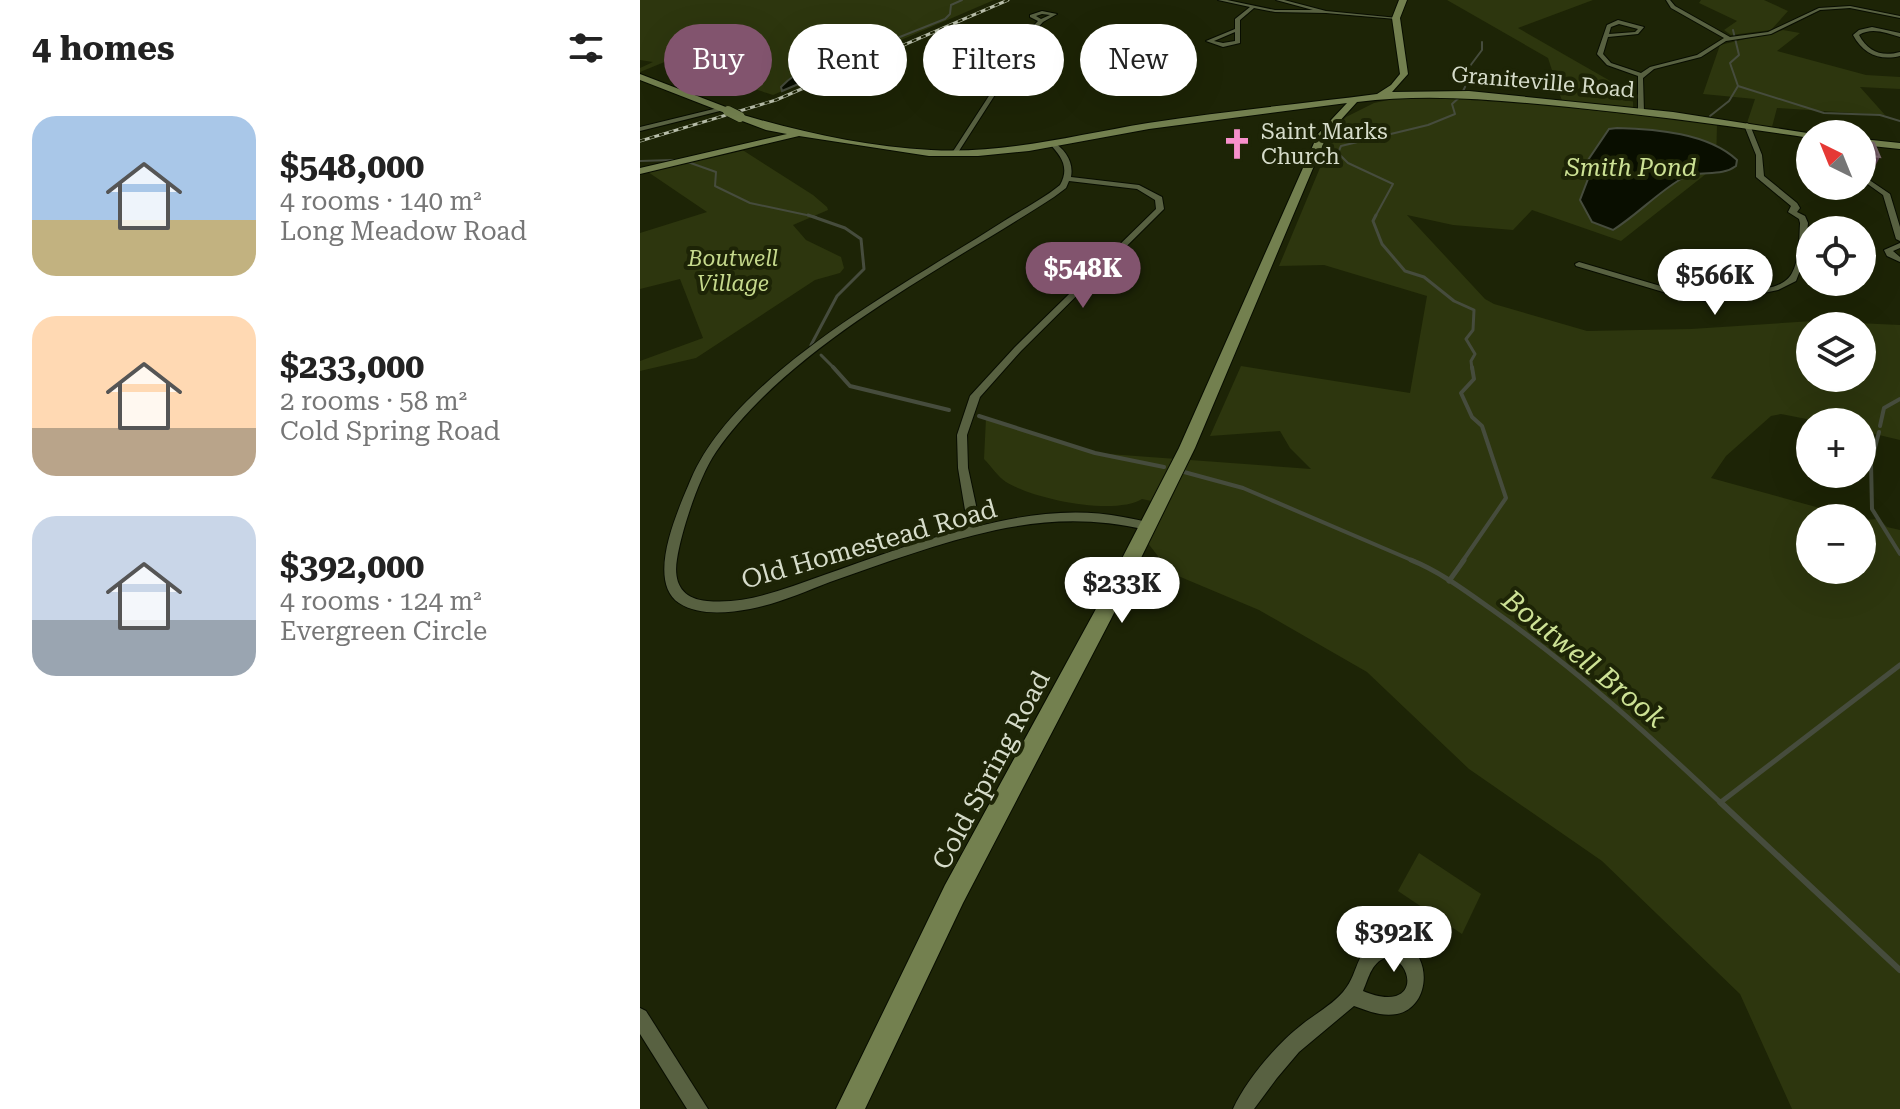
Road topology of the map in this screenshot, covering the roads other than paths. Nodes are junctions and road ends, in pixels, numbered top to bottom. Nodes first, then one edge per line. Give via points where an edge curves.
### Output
1 (1220, 0) edge
2 (1278, 0) edge
3 (1403, 0) edge
4 (1668, 0) edge
5 (1850, 4) edge
6 (1252, 8) junction
7 (1326, 12) junction
8 (1900, 17) edge
9 (1396, 18) junction
10 (1041, 21) dead end
11 (1236, 30) junction
12 (1898, 35) edge
13 (1606, 36) junction
14 (1729, 39) junction
15 (1900, 54) edge
16 (1641, 75) junction
17 (640, 77) edge
18 (1397, 84) junction
19 (1414, 92) junction
20 (1378, 96) junction
21 (1346, 104) junction
22 (725, 110) junction
23 (1641, 112) junction
24 (1747, 125) junction
25 (640, 129) edge
26 (798, 133) junction
27 (1796, 133) edge
28 (1052, 143) junction
29 (1876, 143) edge
30 (1900, 146) edge
31 (955, 153) junction
32 (640, 171) edge
33 (1068, 179) junction
34 (1876, 187) edge
35 (1900, 239) edge
36 (1900, 245) edge
37 (1900, 260) edge
38 (1579, 264) dead end
39 (1738, 291) junction
40 (1683, 295) junction
41 (1146, 526) junction
42 (968, 534) junction
43 (1352, 996) dead end
44 (640, 1017) edge
45 (698, 1109) edge
46 (850, 1109) edge
47 (1243, 1109) edge

1 - 6 street
2 - 7 street
3 - 9 main road
4 - 14 street
5 - 8 street
5 - 14 street via 1819,9 1769,33
6 - 7 street
6 - 11 street via 1237,20
7 - 9 street
9 - 18 main road via 1405,67
10 - 31 street via 1012,53 1024,70 998,86
11 - 11 street via 1215,37 1209,41 1238,42
12 - 15 street via 1892,44
12 - 15 street via 1872,29 1856,37 1873,54
13 - 13 street via 1636,33 1642,28 1618,22 1609,26
13 - 16 street via 1603,60
14 - 16 street via 1693,59
16 - 23 street
17 - 22 main road, Graniteville Road
18 - 19 main road via 1400,90
18 - 20 main road
19 - 20 main road, Graniteville Road
19 - 23 main road, Graniteville Road
20 - 21 main road, Graniteville Road
21 - 28 main road, Graniteville Road via 1126,129
21 - 41 main road, Cold Spring Road via 1319,144 1211,399
22 - 25 street
22 - 26 main road, Graniteville Road, bridge via 762,126
23 - 24 main road, Graniteville Road
24 - 27 main road, Graniteville Road
24 - 39 street via 1759,155 1760,177 1794,205 1792,212 1804,223 1798,266 1790,281
26 - 31 main road, Graniteville Road
26 - 32 main road
28 - 31 main road, Graniteville Road
28 - 33 street via 1069,163
29 - 30 main road
33 - 42 street via 1139,187 1159,199 1160,209 975,396 962,435 971,510
33 - 42 street, Old Homestead Road via 820,346 733,424 695,483 669,575 675,593 697,606 752,604
34 - 35 street via 1886,194
36 - 37 street via 1888,252
38 - 40 street
39 - 40 street via 1717,300
39 - 40 street via 1698,282
41 - 42 street, Old Homestead Road via 1104,517 1061,517
41 - 46 main road, Cold Spring Road via 954,894
43 - 47 street via 1281,1058
44 - 45 street

